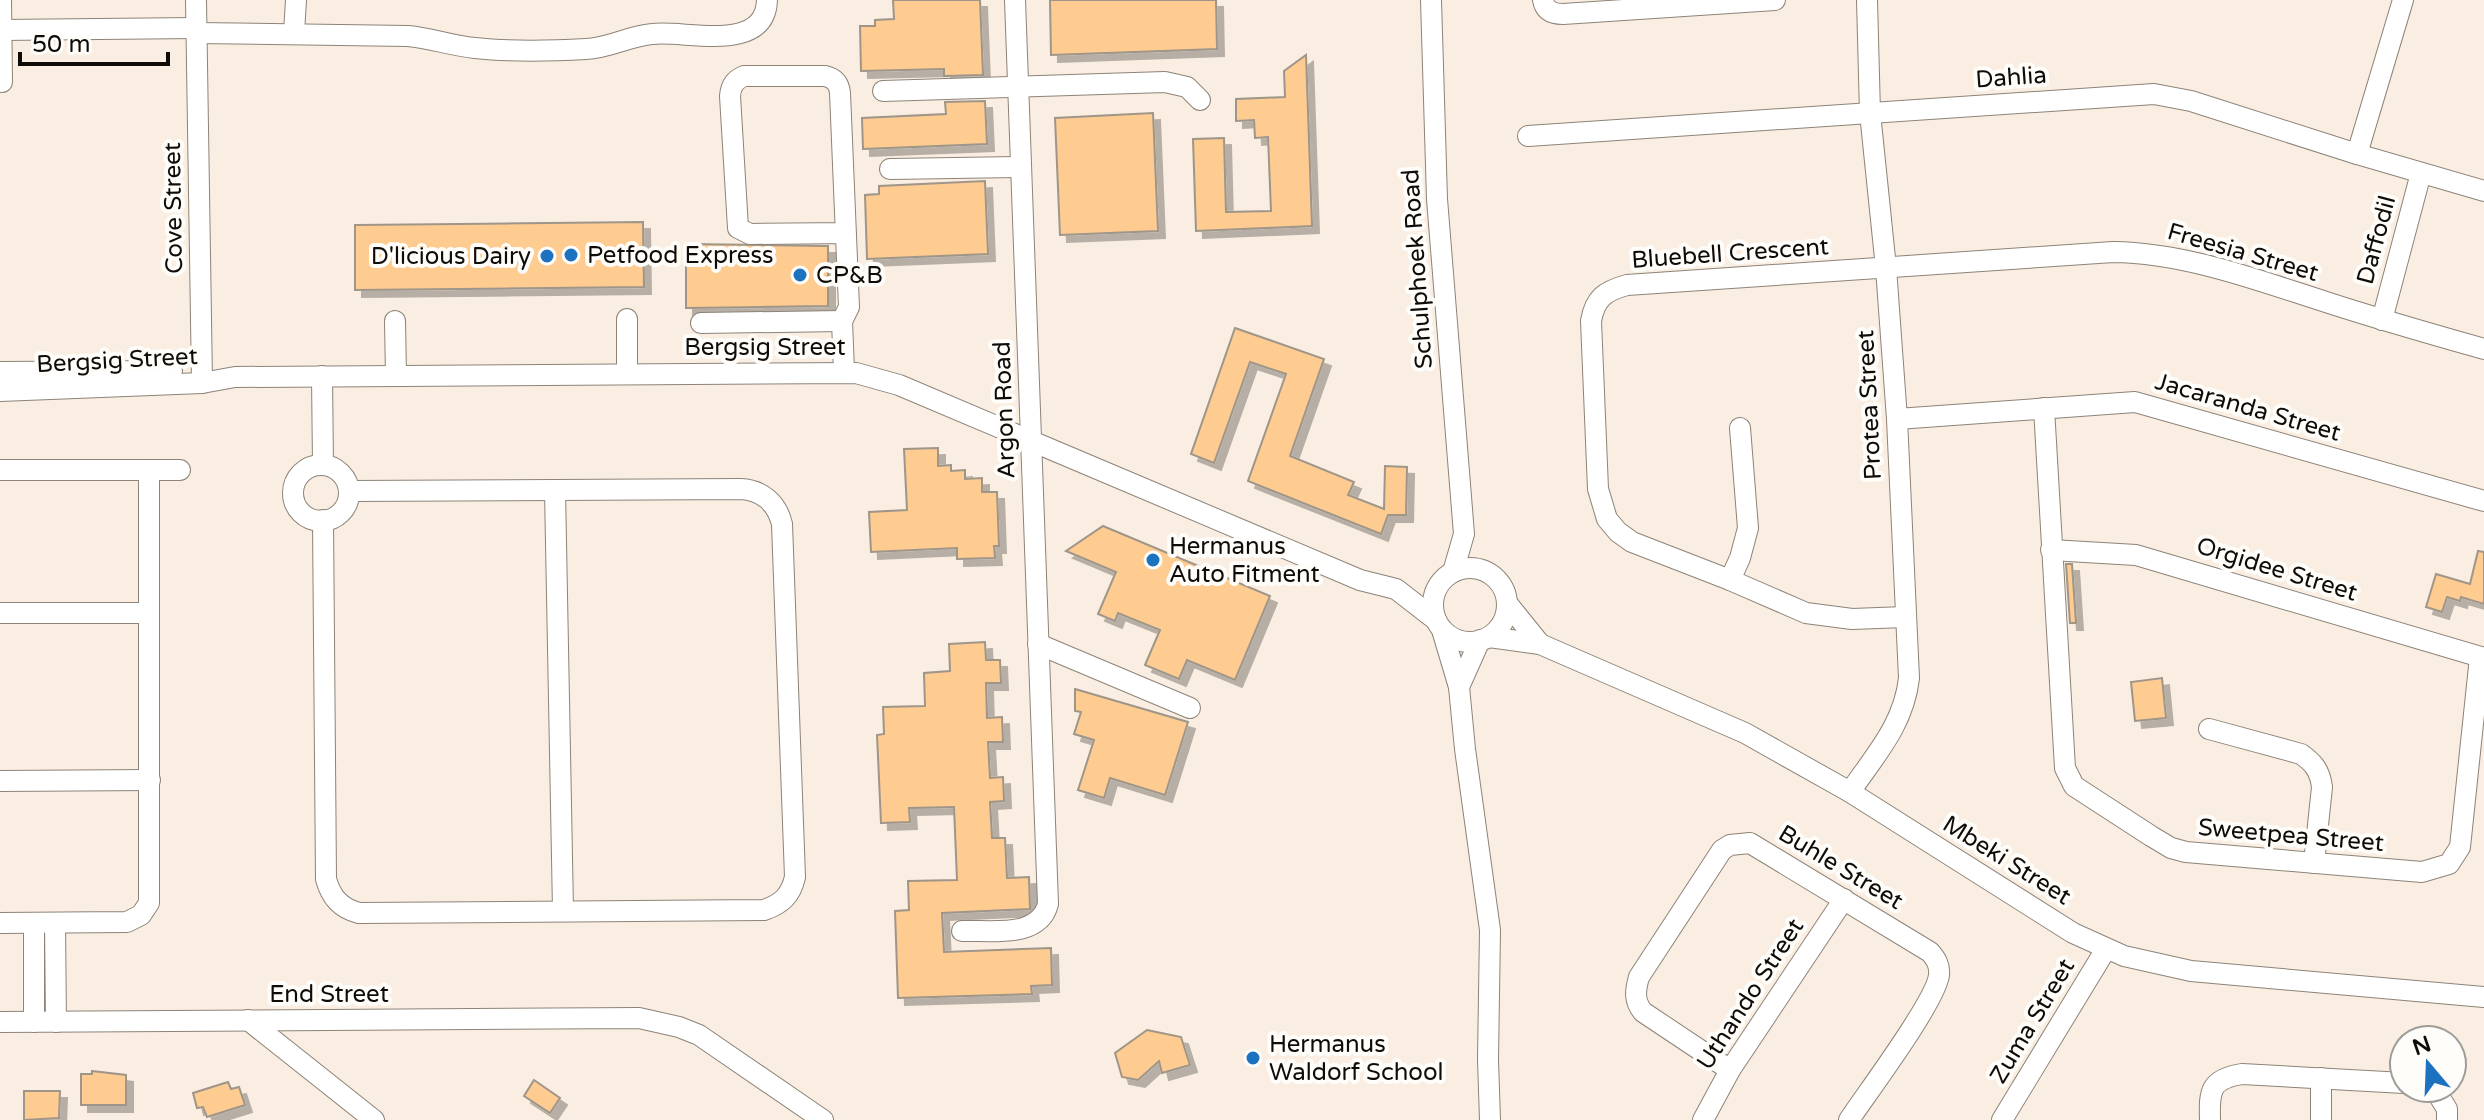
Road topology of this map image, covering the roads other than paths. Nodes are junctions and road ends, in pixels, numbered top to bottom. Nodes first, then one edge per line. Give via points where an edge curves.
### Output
1 (1, 0) edge
2 (196, 0) edge
3 (296, 0) edge
4 (767, 0) edge
5 (1015, 0) edge
6 (1431, 0) edge
7 (1543, 0) edge
8 (1775, 0) edge
9 (1867, 0) edge
10 (2403, 0) edge
11 (1, 30) edge
12 (196, 30) junction
13 (294, 33) junction
14 (2, 82) edge
15 (1018, 89) junction
16 (883, 91) dead end
17 (1200, 100) dead end
18 (1870, 113) junction
19 (1528, 136) dead end
20 (2357, 154) junction
21 (1021, 167) junction
22 (890, 169) dead end
23 (2421, 173) junction
24 (2484, 191) edge
25 (846, 233) junction
26 (1886, 268) junction
27 (627, 319) dead end
28 (2382, 320) junction
29 (395, 321) dead end
30 (842, 321) junction
31 (701, 323) dead end
32 (2484, 349) edge
33 (0, 372) edge
34 (844, 372) junction
35 (627, 374) junction
36 (322, 376) junction
37 (396, 376) junction
38 (202, 377) junction
39 (0, 391) edge
40 (2044, 408) junction
41 (1897, 419) junction
42 (1740, 428) dead end
43 (1031, 440) junction
44 (323, 465) junction
45 (0, 470) edge
46 (149, 470) junction
47 (180, 470) dead end
48 (555, 490) junction
49 (349, 491) junction
50 (2484, 501) edge
51 (323, 520) junction
52 (1464, 534) junction
53 (2051, 550) junction
54 (1484, 571) junction
55 (1448, 575) junction
56 (1730, 580) junction
57 (1396, 589) junction
58 (1507, 603) junction
59 (0, 613) edge
60 (149, 613) junction
61 (1905, 617) junction
62 (1439, 625) junction
63 (1484, 639) junction
64 (1038, 644) junction
65 (1540, 644) junction
66 (2482, 657) edge
67 (1459, 687) junction
68 (1190, 708) dead end
69 (2209, 729) dead end
70 (150, 780) junction
71 (0, 781) edge
72 (1850, 792) junction
73 (2314, 863) junction
74 (1844, 899) junction
75 (563, 910) junction
76 (0, 923) edge
77 (34, 923) junction
78 (55, 923) junction
79 (962, 931) dead end
80 (2106, 949) junction
81 (2484, 997) edge
82 (248, 1020) junction
83 (0, 1022) edge
84 (34, 1022) junction
85 (56, 1022) junction
86 (1730, 1070) junction
87 (2321, 1078) junction
88 (2388, 1082) edge
89 (374, 1120) edge
90 (823, 1120) edge
91 (1490, 1120) edge
92 (1703, 1120) edge
93 (1849, 1120) edge
94 (2002, 1120) edge
95 (2210, 1120) edge
96 (2321, 1120) edge

1 - 11 street
2 - 12 street, Cove Street
3 - 13 street
4 - 13 street via 764,16 750,31 654,33 586,49 474,48 431,38
5 - 15 street, Argon Road
6 - 52 street, Schulphoek Road via 1437,199
7 - 8 street via 1554,14 1563,14
9 - 18 street, Protea Street
10 - 20 street
11 - 12 street
11 - 14 street
12 - 13 street
12 - 38 street, Cove Street
15 - 16 street
15 - 17 street via 1165,82 1187,87
15 - 21 street, Argon Road
18 - 19 street, Dahlia
18 - 20 street, Dahlia via 2154,94
18 - 26 street, Protea Street
20 - 23 street, Dahlia
21 - 22 street
21 - 43 street, Argon Road
23 - 24 street, Dahlia
23 - 28 street, Daffodil
25 - 25 street via 750,234 738,228 730,96 738,79 825,76 837,83
25 - 30 street via 849,307
26 - 28 street, Freesia Street via 2147,252
26 - 41 street, Protea Street
26 - 56 street, Bluebell Crescent via 1627,285 1605,292 1593,307 1598,489 1607,519 1632,542
27 - 35 street
28 - 32 street, Freesia Street
29 - 37 street
30 - 31 street
30 - 34 street
33 - 38 street, Bergsig Street
34 - 35 street, Bergsig Street
34 - 43 street, Bergsig Street via 884,379
35 - 37 street, Bergsig Street
36 - 37 street, Bergsig Street
36 - 38 street, Bergsig Street
36 - 44 street
38 - 39 street, Bergsig Street
40 - 41 street, Jacaranda Street
40 - 50 street, Jacaranda Street via 2135,402
40 - 53 street, Sweetpea Street
41 - 61 street, Protea Street
42 - 56 street via 1748,528
43 - 57 street, Bergsig Street via 1360,580
43 - 64 street, Argon Road
44 - 49 street via 344,476
44 - 51 street via 302,473 294,493 303,513
45 - 46 street
46 - 47 street
46 - 60 street
48 - 49 street
48 - 75 street
48 - 75 street via 750,489 776,508 782,524 795,877 788,896 764,910
49 - 51 street via 342,511
51 - 75 street via 330,893 341,906 359,913
52 - 54 street, Schulphoek Road
52 - 55 street, Schulphoek Road
53 - 66 street, Orgidee Street via 2136,555
53 - 73 street, Sweetpea Street via 2063,755 2074,786 2171,848
54 - 55 street via 1463,568
54 - 58 street via 1500,584
55 - 57 street, Bergsig Street
55 - 62 street via 1433,598
56 - 61 street, Bluebell Crescent via 1806,613 1852,619
57 - 62 street, Bergsig Street
58 - 63 street via 1502,624
58 - 65 street, Mbeki Street
59 - 60 street
60 - 70 street
61 - 72 street, Protea Street via 1906,699 1899,720
62 - 63 street via 1462,641
62 - 67 street
63 - 65 street, Mbeki Street
63 - 67 street
64 - 68 street
64 - 79 street, Argon Road via 1048,904 1041,920 1029,928
65 - 72 street, Mbeki Street via 1745,733
66 - 73 street, Sweetpea Street via 2455,858 2422,872
67 - 91 street via 1490,930
69 - 73 street via 2313,762 2322,787
70 - 71 street
70 - 78 street via 151,896 146,909 127,922
72 - 80 street, Mbeki Street
74 - 86 street, Uthando Street
74 - 86 street, Buhle Street via 1750,843 1722,850 1639,977 1636,999 1643,1012
74 - 93 street, Buhle Street via 1930,952 1939,971 1922,1010
76 - 77 street
77 - 78 street
77 - 84 street
78 - 85 street
80 - 81 street, Mbeki Street via 2191,971
80 - 94 street, Zuma Street
82 - 85 street, End Street
82 - 89 street
82 - 90 street, End Street via 658,1021 718,1046
83 - 84 street, End Street
84 - 85 street, End Street
86 - 92 street, Uthando Street
87 - 88 street
87 - 95 street via 2242,1074 2218,1081 2209,1103
87 - 96 street

